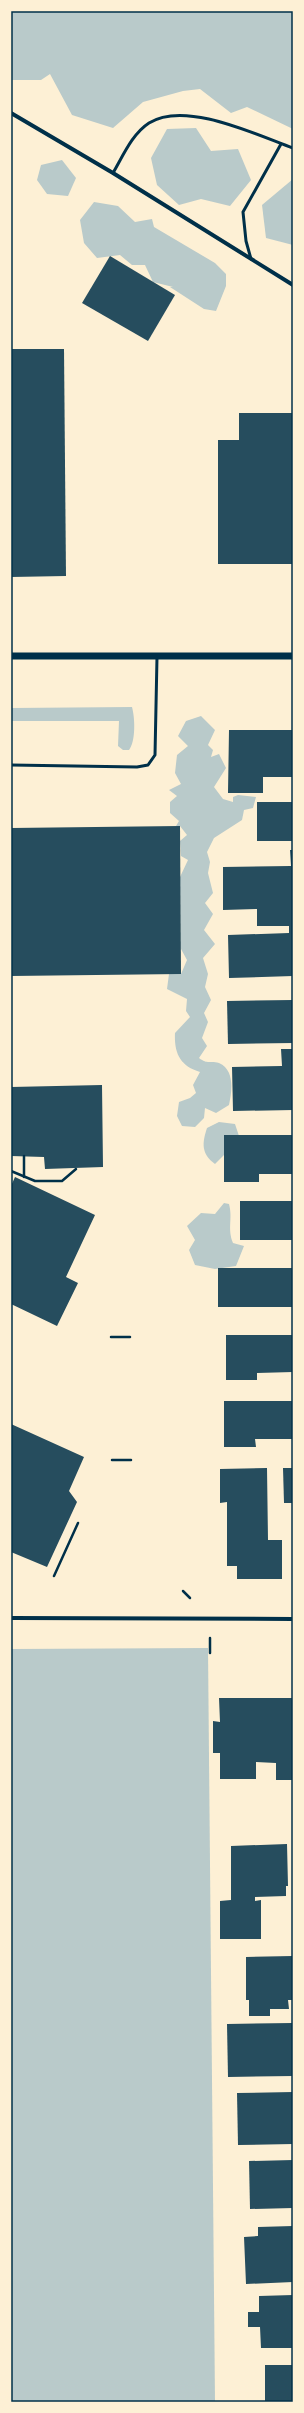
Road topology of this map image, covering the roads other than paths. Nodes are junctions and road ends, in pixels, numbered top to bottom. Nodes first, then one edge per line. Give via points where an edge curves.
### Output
1 (11, 113) edge
2 (281, 144) junction
3 (293, 148) edge
4 (113, 173) junction
5 (251, 259) junction
6 (293, 285) edge
7 (11, 656) edge
8 (293, 656) edge
9 (157, 657) junction
10 (11, 766) edge
11 (11, 1618) edge
12 (293, 1619) edge

1 - 4 street
2 - 3 lane
2 - 4 lane via 226,123 181,114 149,123 132,141
2 - 5 lane via 242,212
4 - 5 street
5 - 6 street
7 - 9 street
8 - 9 street
9 - 10 lane via 155,755 148,765
11 - 12 street

